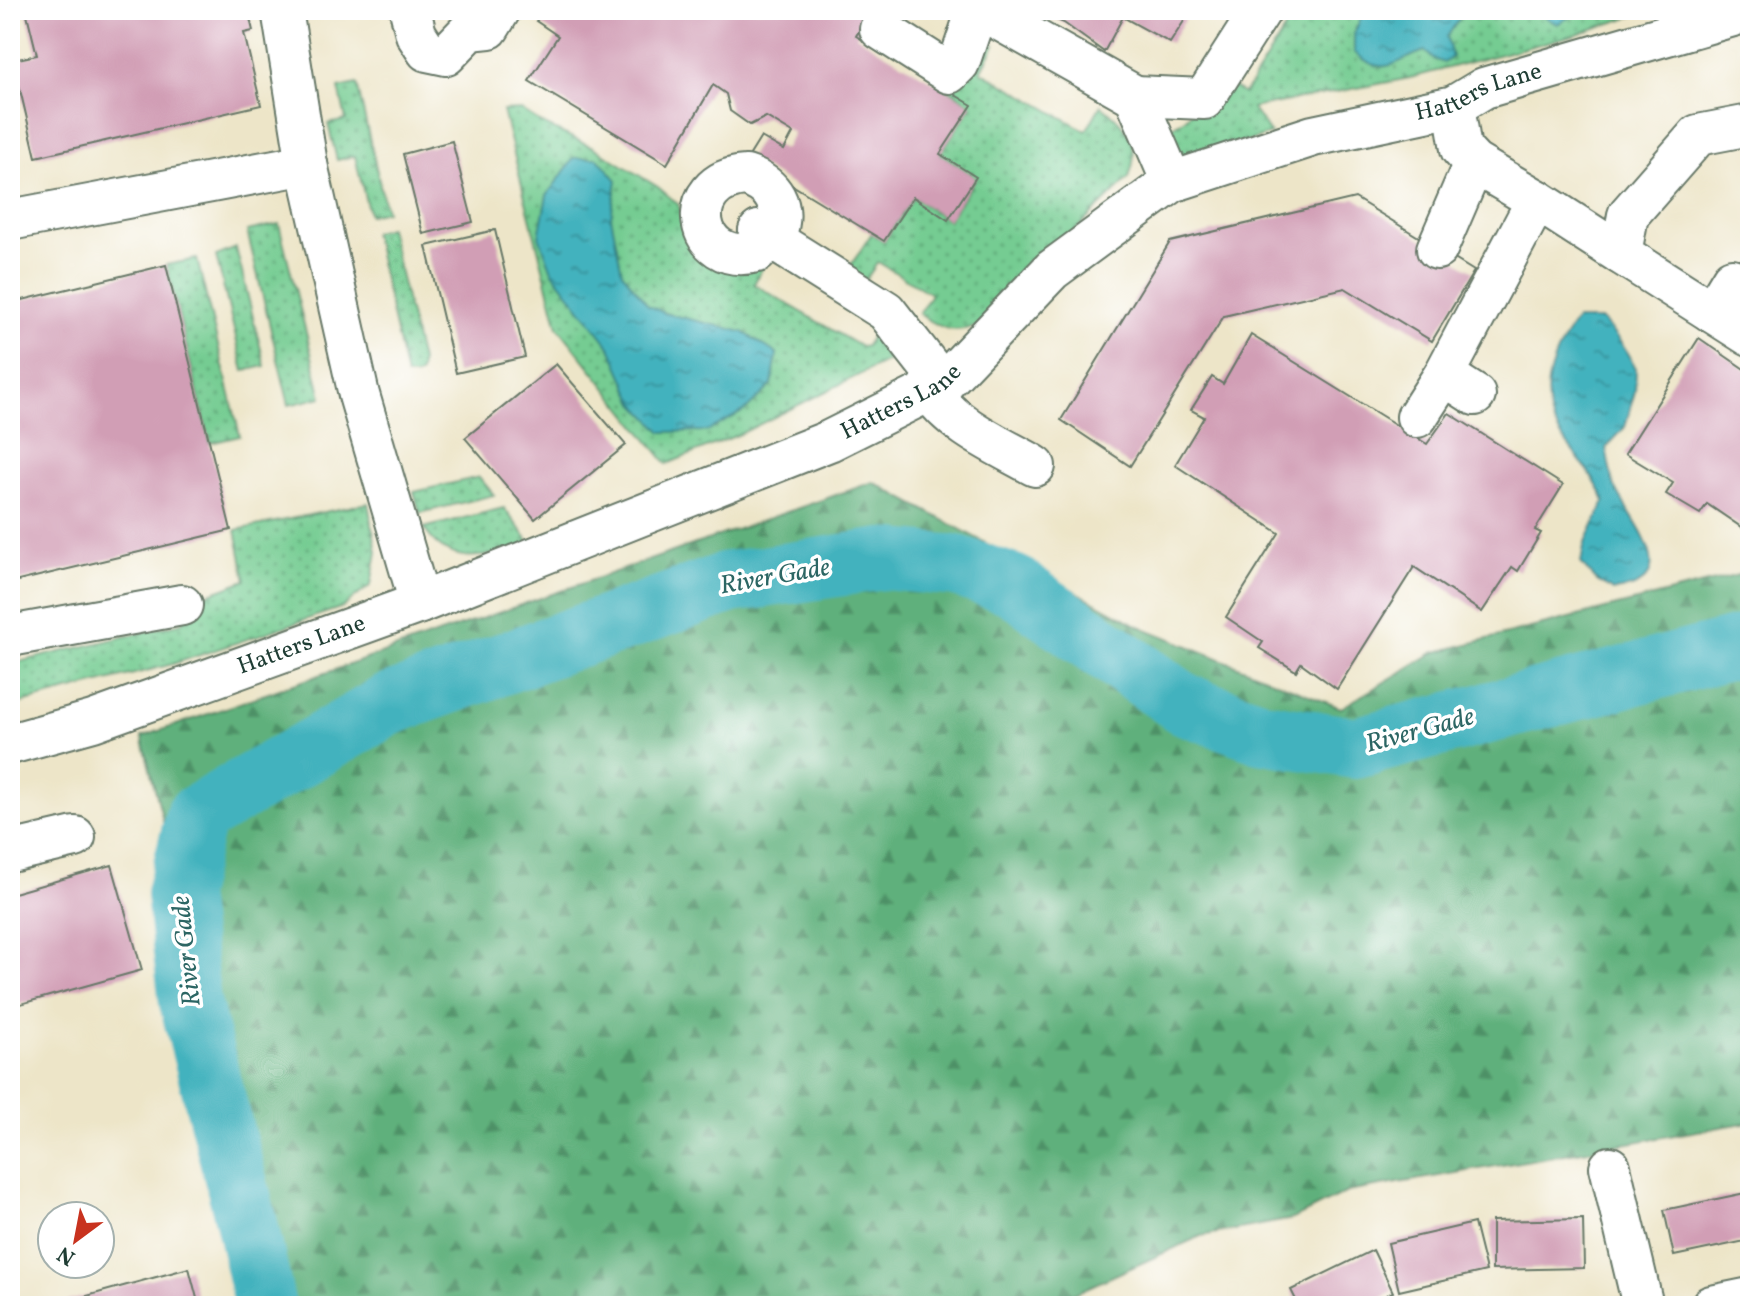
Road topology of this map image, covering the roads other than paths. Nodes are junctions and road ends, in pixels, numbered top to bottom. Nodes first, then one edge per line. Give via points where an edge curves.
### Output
1 (282, 10) edge
2 (410, 10) edge
3 (500, 10) edge
4 (979, 10) edge
5 (1261, 10) edge
6 (1750, 11) edge
7 (880, 29) dead end
8 (1135, 96) junction
9 (1454, 106) junction
10 (1750, 125) edge
11 (1474, 163) junction
12 (307, 164) junction
13 (1172, 182) junction
14 (1537, 200) junction
15 (10, 220) edge
16 (759, 231) dead end
17 (1437, 249) dead end
18 (1621, 254) junction
19 (1750, 336) edge
20 (937, 387) junction
21 (1417, 417) dead end
22 (1035, 466) dead end
23 (420, 603) junction
24 (182, 605) dead end
25 (10, 636) edge
26 (10, 744) edge
27 (75, 837) dead end
28 (10, 852) edge
29 (1610, 1167) dead end
30 (1750, 1298) edge
31 (1643, 1306) edge
32 (1711, 1306) edge

1 - 12 street
2 - 3 street via 427,51 446,55 470,30 489,28
4 - 7 street via 959,63 949,73
4 - 8 street
5 - 8 street via 1204,99
6 - 9 street, Hatters Lane via 1484,88
8 - 13 street
9 - 11 street via 1461,149
9 - 13 street, Hatters Lane via 1313,136
10 - 18 street via 1698,135 1628,215
11 - 14 street
11 - 17 street
12 - 15 street
12 - 23 street via 359,395
13 - 20 street, Hatters Lane via 1052,270
14 - 18 street
14 - 21 street via 1460,385
16 - 20 street via 886,311
18 - 19 street via 1722,295
20 - 22 street via 938,404
20 - 23 street, Hatters Lane via 829,441
23 - 26 street, Hatters Lane via 93,721
24 - 25 street
27 - 28 street
29 - 31 street
30 - 32 street

